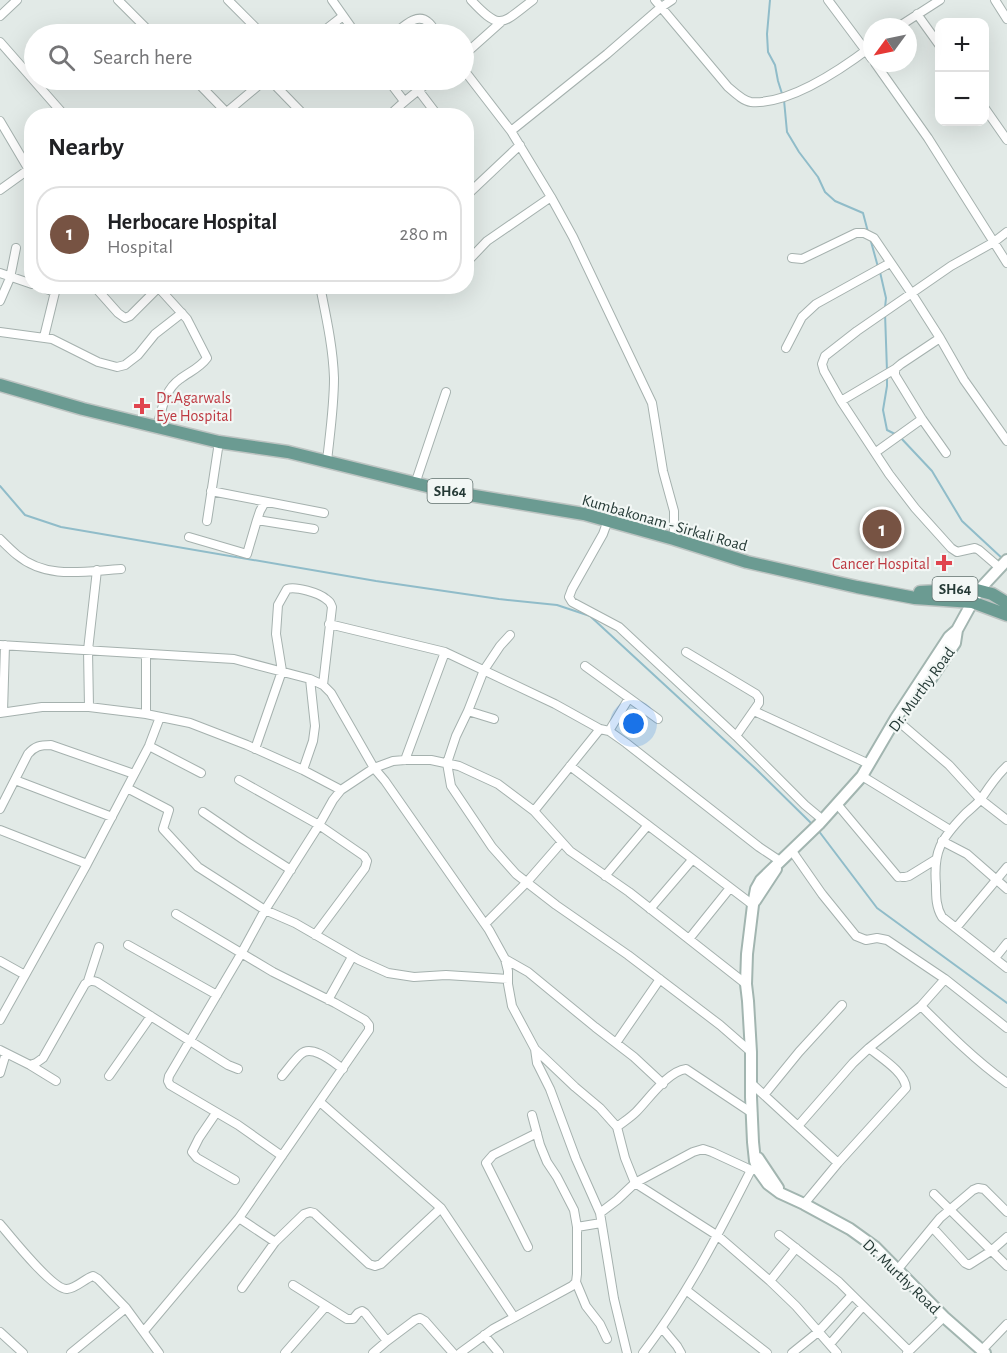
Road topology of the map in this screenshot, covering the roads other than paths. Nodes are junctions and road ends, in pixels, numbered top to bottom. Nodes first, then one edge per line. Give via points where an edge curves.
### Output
1 (17, 0) edge
2 (118, 0) edge
3 (228, 0) edge
4 (332, 0) edge
5 (471, 0) edge
6 (533, 0) edge
7 (655, 0) edge
8 (672, 0) edge
9 (828, 0) edge
10 (940, 0) edge
11 (995, 0) edge
12 (660, 8) junction
13 (916, 14) junction
14 (0, 16) edge
15 (343, 16) junction
16 (910, 18) edge
17 (1007, 19) edge
18 (501, 22) junction
19 (142, 24) edge
20 (252, 24) edge
21 (333, 24) edge
22 (349, 24) edge
23 (407, 24) edge
24 (430, 24) edge
25 (935, 40) edge
26 (863, 41) edge
27 (0, 42) edge
28 (474, 46) edge
29 (863, 52) edge
30 (24, 69) edge
31 (881, 72) edge
32 (474, 83) edge
33 (42, 90) edge
34 (204, 90) edge
35 (254, 90) edge
36 (279, 90) edge
37 (396, 90) edge
38 (419, 91) joint
39 (404, 101) junction
40 (58, 108) edge
41 (221, 108) edge
42 (233, 108) edge
43 (296, 108) edge
44 (397, 108) edge
45 (432, 108) edge
46 (989, 114) edge
47 (0, 121) edge
48 (511, 131) junction
49 (1007, 140) edge
50 (520, 145) junction
51 (24, 159) edge
52 (24, 175) edge
53 (474, 188) edge
54 (0, 190) edge
55 (551, 196) junction
56 (1007, 232) edge
57 (994, 242) junction
58 (16, 248) dead end
59 (474, 255) edge
60 (792, 258) dead end
61 (890, 262) junction
62 (1007, 262) edge
63 (0, 273) edge
64 (10, 278) junction
65 (24, 282) edge
66 (56, 294) edge
67 (101, 294) edge
68 (152, 294) edge
69 (165, 294) edge
70 (322, 294) edge
71 (912, 294) junction
72 (0, 301) edge
73 (182, 313) junction
74 (0, 332) edge
75 (45, 337) junction
76 (940, 338) junction
77 (786, 348) dead end
78 (895, 369) junction
79 (0, 385) edge
80 (446, 392) dead end
81 (841, 401) junction
82 (922, 419) junction
83 (157, 427) junction
84 (1007, 441) edge
85 (219, 442) junction
86 (876, 452) junction
87 (946, 453) dead end
88 (327, 461) junction
89 (415, 484) junction
90 (211, 491) junction
91 (265, 501) junction
92 (324, 513) dead end
93 (257, 520) junction
94 (608, 520) junction
95 (207, 521) dead end
96 (314, 529) dead end
97 (189, 537) dead end
98 (0, 539) edge
99 (674, 539) junction
100 (1003, 564) edge
101 (121, 569) dead end
102 (98, 570) junction
103 (979, 590) junction
104 (901, 595) junction
105 (972, 602) junction
106 (1007, 603) edge
107 (1007, 615) edge
108 (329, 624) junction
109 (957, 630) junction
110 (510, 634) dead end
111 (3, 645) edge
112 (88, 650) junction
113 (445, 652) junction
114 (686, 652) dead end
115 (146, 654) junction
116 (585, 666) dead end
117 (484, 670) junction
118 (282, 671) junction
119 (310, 679) junction
120 (323, 685) junction
121 (629, 698) junction
122 (89, 706) junction
123 (468, 711) junction
124 (754, 711) junction
125 (1, 712) edge
126 (146, 714) junction
127 (160, 717) junction
128 (494, 719) dead end
129 (658, 720) dead end
130 (899, 722) junction
131 (600, 729) junction
132 (609, 731) junction
133 (736, 736) junction
134 (148, 746) junction
135 (879, 746) junction
136 (255, 749) junction
137 (405, 760) junction
138 (447, 763) junction
139 (869, 764) junction
140 (570, 766) junction
141 (1007, 766) edge
142 (374, 768) junction
143 (303, 770) junction
144 (201, 773) dead end
145 (134, 774) junction
146 (862, 776) junction
147 (15, 780) junction
148 (238, 780) dead end
149 (127, 788) junction
150 (341, 790) junction
151 (980, 799) junction
152 (837, 804) junction
153 (0, 809) edge
154 (534, 811) junction
155 (203, 812) dead end
156 (112, 817) junction
157 (1007, 820) edge
158 (821, 822) junction
159 (319, 825) junction
160 (648, 825) junction
161 (0, 830) edge
162 (950, 830) junction
163 (942, 841) junction
164 (561, 843) junction
165 (792, 851) junction
166 (692, 860) junction
167 (935, 860) junction
168 (780, 862) junction
169 (87, 864) junction
170 (1007, 867) edge
171 (291, 870) junction
172 (605, 876) junction
173 (996, 880) junction
174 (527, 882) junction
175 (730, 888) junction
176 (1007, 889) edge
177 (754, 903) junction
178 (650, 909) junction
179 (265, 910) junction
180 (176, 914) dead end
181 (485, 924) junction
182 (956, 928) junction
183 (315, 935) junction
184 (688, 939) junction
185 (1007, 943) edge
186 (129, 945) dead end
187 (99, 947) dead end
188 (241, 954) junction
189 (352, 957) junction
190 (995, 958) junction
191 (505, 959) junction
192 (0, 961) edge
193 (1007, 968) edge
194 (25, 975) junction
195 (508, 979) junction
196 (660, 980) junction
197 (945, 980) junction
198 (88, 981) junction
199 (746, 984) junction
200 (217, 995) junction
201 (328, 1000) junction
202 (842, 1005) dead end
203 (921, 1006) junction
204 (151, 1016) junction
205 (0, 1020) edge
206 (1007, 1028) edge
207 (190, 1041) junction
208 (616, 1043) junction
209 (869, 1048) junction
210 (535, 1049) junction
211 (3, 1052) edge
212 (751, 1052) junction
213 (30, 1065) junction
214 (238, 1069) dead end
215 (343, 1069) junction
216 (0, 1073) edge
217 (110, 1076) dead end
218 (282, 1076) dead end
219 (56, 1082) dead end
220 (751, 1083) junction
221 (1007, 1083) edge
222 (663, 1084) junction
223 (764, 1095) junction
224 (320, 1102) junction
225 (216, 1113) junction
226 (752, 1113) junction
227 (532, 1115) dead end
228 (798, 1126) junction
229 (617, 1127) junction
230 (537, 1133) junction
231 (755, 1153) junction
232 (282, 1156) junction
233 (838, 1163) junction
234 (755, 1170) junction
235 (235, 1180) dead end
236 (635, 1183) junction
237 (780, 1193) junction
238 (934, 1194) dead end
239 (804, 1204) junction
240 (441, 1208) junction
241 (950, 1209) junction
242 (1007, 1212) edge
243 (600, 1213) junction
244 (239, 1218) junction
245 (601, 1223) junction
246 (0, 1224) edge
247 (577, 1227) junction
248 (933, 1228) junction
249 (779, 1234) dead end
250 (718, 1236) junction
251 (1007, 1237) edge
252 (275, 1242) junction
253 (528, 1247) dead end
254 (796, 1248) junction
255 (991, 1251) junction
256 (1007, 1266) edge
257 (897, 1269) junction
258 (770, 1281) junction
259 (576, 1282) junction
260 (293, 1285) dead end
261 (242, 1288) dead end
262 (686, 1290) junction
263 (852, 1295) junction
264 (326, 1306) junction
265 (864, 1306) junction
266 (126, 1308) junction
267 (411, 1312) dead end
268 (514, 1317) junction
269 (945, 1317) junction
270 (420, 1318) junction
271 (1007, 1324) edge
272 (662, 1328) junction
273 (144, 1331) junction
274 (0, 1332) edge
275 (818, 1332) junction
276 (484, 1335) junction
277 (607, 1338) dead end
278 (387, 1341) junction
279 (830, 1344) junction
280 (908, 1352) edge
281 (984, 1352) edge
282 (23, 1353) edge
283 (71, 1353) edge
284 (159, 1353) edge
285 (285, 1353) edge
286 (373, 1353) edge
287 (453, 1353) edge
288 (459, 1353) edge
289 (499, 1353) edge
290 (627, 1353) edge
291 (643, 1353) edge
292 (681, 1353) edge
293 (767, 1353) edge
294 (792, 1353) edge
295 (837, 1353) edge

1 - 14 street
2 - 19 street
3 - 20 street
4 - 15 street
5 - 18 street via 485,16
6 - 18 street
7 - 12 street
8 - 12 street
9 - 26 street
10 - 13 street
11 - 17 street
12 - 29 street via 728,87 749,102 795,93
12 - 48 street
13 - 16 street
13 - 25 street
15 - 21 street
15 - 22 street
18 - 28 street
23 - 24 street via 423,19
27 - 30 street
31 - 57 street
32 - 48 street
33 - 40 street
34 - 41 street
35 - 42 street
36 - 43 street
37 - 39 street
38 - 39 street
38 - 45 street
39 - 44 street
46 - 49 street
47 - 51 street
48 - 50 street
50 - 53 street
50 - 55 street
52 - 54 street
55 - 59 street
55 - 99 street via 652,403 674,511
56 - 57 street
57 - 62 street
57 - 71 street
58 - 64 street
60 - 61 street via 802,258 864,233 874,238
61 - 71 street
61 - 77 street via 816,304 802,317
63 - 64 street
64 - 65 street
64 - 72 street
66 - 75 street
67 - 68 street via 125,318
69 - 73 street
70 - 88 street via 334,377
71 - 76 street
71 - 81 street via 825,356 824,371
73 - 75 street via 155,334 125,366 98,362
73 - 83 street via 207,358 166,393
74 - 75 street
76 - 78 street
76 - 84 street
78 - 81 street
78 - 82 street
79 - 83 main road, Kumbakonam - Sirkali Road / SH64
80 - 89 street
81 - 86 street
82 - 86 street
82 - 87 street
83 - 85 main road, Kumbakonam - Sirkali Road / SH64
85 - 88 main road, Kumbakonam - Sirkali Road / SH64
85 - 90 street
86 - 100 street via 915,508 951,548 957,552 975,548
88 - 89 main road, Kumbakonam - Sirkali Road / SH64
89 - 94 main road, Kumbakonam - Sirkali Road / SH64
90 - 91 street
90 - 95 street
91 - 92 street
91 - 93 street
93 - 96 street
93 - 97 street via 247,554
94 - 99 main road, Kumbakonam - Sirkali Road / SH64
94 - 133 street via 569,597 619,627
98 - 102 street via 17,556 52,572
99 - 104 main road, Kumbakonam - Sirkali Road / SH64 via 747,562
100 - 103 main road, Dr. Murthy Road
101 - 102 street
102 - 112 street
103 - 104 main road, Kumbakonam - Sirkali Road / SH64
103 - 105 main road, Dr. Murthy Road
103 - 106 main road, Kumbakonam - Sirkali Road / SH64
104 - 105 main road, Kumbakonam - Sirkali Road / SH64
105 - 107 main road, Kumbakonam - Sirkali Road / SH64
105 - 109 main road, Dr. Murthy Road
108 - 113 street
108 - 118 street via 329,601 294,587 287,589 278,605 276,634
108 - 120 street
109 - 130 main road, Dr. Murthy Road via 955,643
109 - 135 main road, Dr. Murthy Road
110 - 117 street
111 - 112 street
111 - 125 street
112 - 115 street
112 - 122 street
113 - 117 street
113 - 137 street
114 - 124 street via 756,694 759,703
115 - 118 street via 234,659
115 - 126 street
116 - 121 street
117 - 123 street
117 - 131 street
118 - 119 street
118 - 136 street
119 - 120 street
119 - 143 street via 315,726
120 - 142 street
121 - 129 street
121 - 132 street
122 - 125 street
122 - 126 street
123 - 128 street
123 - 138 street
124 - 133 street
124 - 139 street
126 - 127 street
127 - 134 street
127 - 136 street via 190,723
130 - 135 main road, Dr. Murthy Road
130 - 151 street via 949,765
131 - 132 street
131 - 140 street
132 - 168 street
133 - 158 street
134 - 144 street
134 - 145 street
135 - 139 main road, Dr. Murthy Road
136 - 143 street
137 - 138 street
137 - 142 street
138 - 154 street via 498,784
138 - 174 street via 458,798 492,847
139 - 146 main road, Dr. Murthy Road
140 - 154 street
140 - 160 street
141 - 151 street
142 - 150 street
142 - 181 street
143 - 150 street
145 - 147 street via 41,745 28,754
145 - 149 street
146 - 152 main road, Dr. Murthy Road
146 - 162 street
147 - 153 street
147 - 156 street
148 - 159 street
149 - 156 street
149 - 179 street via 169,810 163,829 198,867
150 - 159 street
151 - 157 street
151 - 162 street
152 - 158 main road, Dr. Murthy Road
152 - 167 street via 900,877 905,878
154 - 164 street
155 - 171 street
156 - 169 street
158 - 165 main road, Dr. Murthy Road
159 - 171 street
159 - 183 street via 364,856 367,865
160 - 166 street
160 - 172 street
161 - 169 street
162 - 163 street
163 - 167 street
163 - 173 street via 967,854
164 - 172 street
164 - 174 street
165 - 168 main road, Dr. Murthy Road
165 - 197 street via 856,936 866,940 887,939
166 - 175 street
166 - 178 street
167 - 182 street via 938,909
168 - 177 main road, Dr. Murthy Road
169 - 194 street
170 - 173 street
171 - 179 street
172 - 178 street
173 - 176 street
173 - 182 street
174 - 181 street
174 - 196 street
175 - 177 street
175 - 184 street
177 - 199 main road, Dr. Murthy Road
178 - 184 street
179 - 183 street
179 - 188 street
180 - 188 street
181 - 191 street
182 - 190 street
183 - 189 street
184 - 199 street
185 - 190 street
186 - 200 street
187 - 198 street
188 - 200 street
188 - 201 street
189 - 195 street via 388,973 414,977
189 - 201 street
190 - 193 street
191 - 195 street
191 - 208 street via 528,972
192 - 194 street
194 - 205 street
195 - 210 street via 512,1006
196 - 208 street
196 - 212 street
197 - 203 street
197 - 206 street
198 - 204 street via 97,982
198 - 213 street via 43,1058
199 - 212 main road, Dr. Murthy Road
200 - 207 street
201 - 215 street via 369,1025 367,1035
202 - 223 street
203 - 209 street
203 - 221 street
204 - 207 street
204 - 217 street
207 - 214 street
207 - 225 street via 168,1081
208 - 222 street
209 - 228 street
209 - 233 street via 899,1073 906,1088
210 - 229 street
210 - 243 street via 537,1063
211 - 213 street
211 - 216 street
212 - 220 main road, Dr. Murthy Road
213 - 219 street
215 - 218 street via 318,1053 306,1051
215 - 224 street
220 - 223 street
220 - 226 main road, Dr. Murthy Road
222 - 226 street via 686,1069
222 - 229 street
223 - 228 street
224 - 232 street
224 - 240 street
225 - 232 street
225 - 235 street via 192,1152
226 - 231 main road, Dr. Murthy Road
227 - 230 street
228 - 233 street
229 - 236 street
230 - 247 street via 547,1162 574,1210
230 - 253 street via 493,1155 486,1163
231 - 234 main road, Dr. Murthy Road
231 - 237 main road
232 - 244 street
233 - 239 street
234 - 236 street via 703,1149
234 - 237 main road, Dr. Murthy Road
234 - 250 street
236 - 243 street
236 - 250 street
237 - 239 main road, Dr. Murthy Road
238 - 241 street
239 - 257 main road, Dr. Murthy Road via 850,1229
240 - 252 street via 375,1266 310,1212
240 - 268 street
241 - 242 street via 978,1188 984,1189
241 - 248 street
241 - 255 street
243 - 245 street
244 - 252 street
244 - 273 street
245 - 247 street
245 - 290 street
246 - 266 street via 60,1288 74,1287 93,1276
247 - 259 street
248 - 255 street via 969,1265
248 - 257 street
249 - 254 street
250 - 258 street
250 - 262 street
251 - 255 street
252 - 261 street
254 - 258 street
254 - 263 street
255 - 256 street
257 - 269 main road, Dr. Murthy Road
258 - 275 street
259 - 268 street
259 - 277 street
260 - 264 street
262 - 272 street
262 - 293 street
263 - 265 street
263 - 275 street
264 - 278 street via 350,1320 362,1311
264 - 285 street
265 - 279 street
265 - 280 street
266 - 273 street
266 - 283 street
267 - 270 street
268 - 276 street
269 - 280 street
269 - 281 main road, Dr. Murthy Road
270 - 278 street
270 - 287 street
271 - 281 street
272 - 291 street
272 - 292 street
273 - 284 street
274 - 282 street
275 - 279 street
275 - 294 street
276 - 288 street
276 - 289 street
278 - 286 street
279 - 295 street

